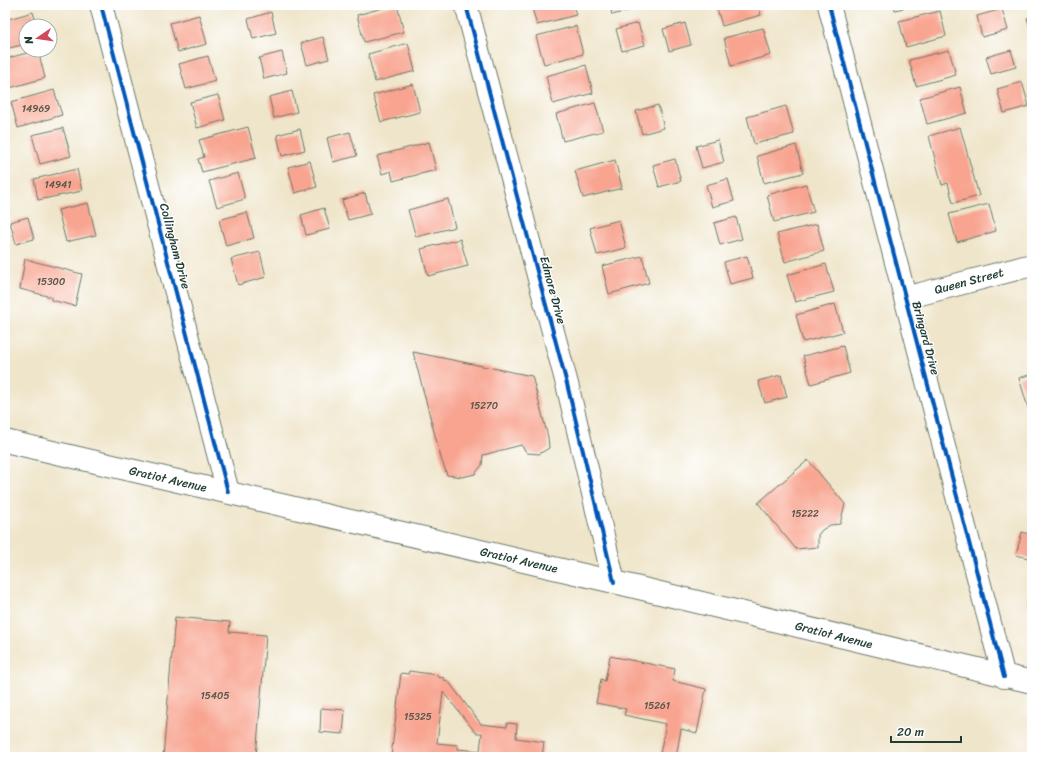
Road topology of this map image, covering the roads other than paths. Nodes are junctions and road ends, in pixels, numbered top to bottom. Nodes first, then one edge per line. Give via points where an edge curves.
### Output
1 (101, 5) edge
2 (466, 5) edge
3 (829, 5) edge
4 (1032, 265) edge
5 (905, 298) junction
6 (5, 441) edge
7 (228, 492) junction
8 (614, 582) junction
9 (1004, 677) junction
10 (1032, 682) edge

1 - 7 street, Collingham Drive
2 - 8 street, Edmore Drive via 567,384
3 - 5 street, Bringard Drive
4 - 5 street, Queen Street
5 - 9 street, Bringard Drive
6 - 7 street, Gratiot Avenue
7 - 8 street, Gratiot Avenue
8 - 9 street, Gratiot Avenue
9 - 10 street, Gratiot Avenue

